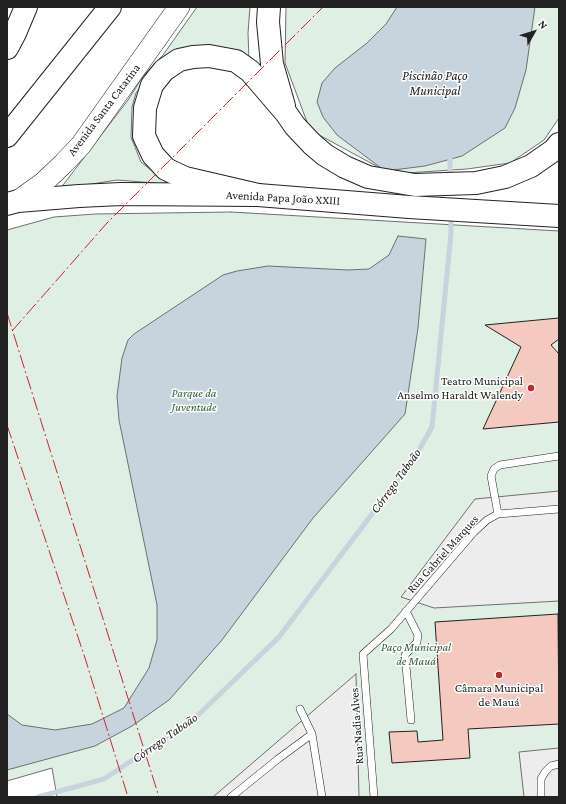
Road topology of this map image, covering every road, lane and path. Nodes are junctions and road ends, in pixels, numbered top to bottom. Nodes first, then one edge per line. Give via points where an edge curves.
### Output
1 (26, 7) edge
2 (110, 7) edge
3 (179, 7) edge
4 (269, 7) edge
5 (7, 48) edge
6 (286, 113) junction
7 (7, 136) edge
8 (559, 144) edge
9 (258, 195) junction
10 (12, 202) edge
11 (559, 216) edge
12 (559, 456) edge
13 (559, 509) edge
14 (498, 514) junction
15 (406, 611) junction
16 (362, 654) joint
17 (300, 709) dead end
18 (410, 720) dead end
19 (312, 734) junction
20 (559, 764) edge
21 (231, 797) edge
22 (322, 797) edge
23 (374, 797) edge
24 (541, 797) edge

1 - 5 main road
2 - 7 main road
3 - 10 main road, Avenida Santa Catarina via 81,145 44,183
4 - 6 main road via 272,64
6 - 8 main road via 312,144 345,168 368,177 415,185 476,183 505,177 531,166
6 - 9 main road via 250,71 236,61 224,58 209,56 179,60 164,70 152,84 145,108 144,136 153,155 166,169 185,178
9 - 10 main road, Avenida Papa João XXIII via 121,194
9 - 11 main road, Avenida Papa João XXIII
12 - 14 lane via 494,468 491,476
13 - 14 lane, Rua Gabriel Marques
14 - 15 lane, Rua Gabriel Marques via 474,532
15 - 16 lane, Rua Gabriel Marques
15 - 18 lane via 418,635 417,642 405,655
16 - 23 lane, Rua Nadia Alves
17 - 19 lane
19 - 21 lane
19 - 22 lane
20 - 24 lane via 551,766 541,779

